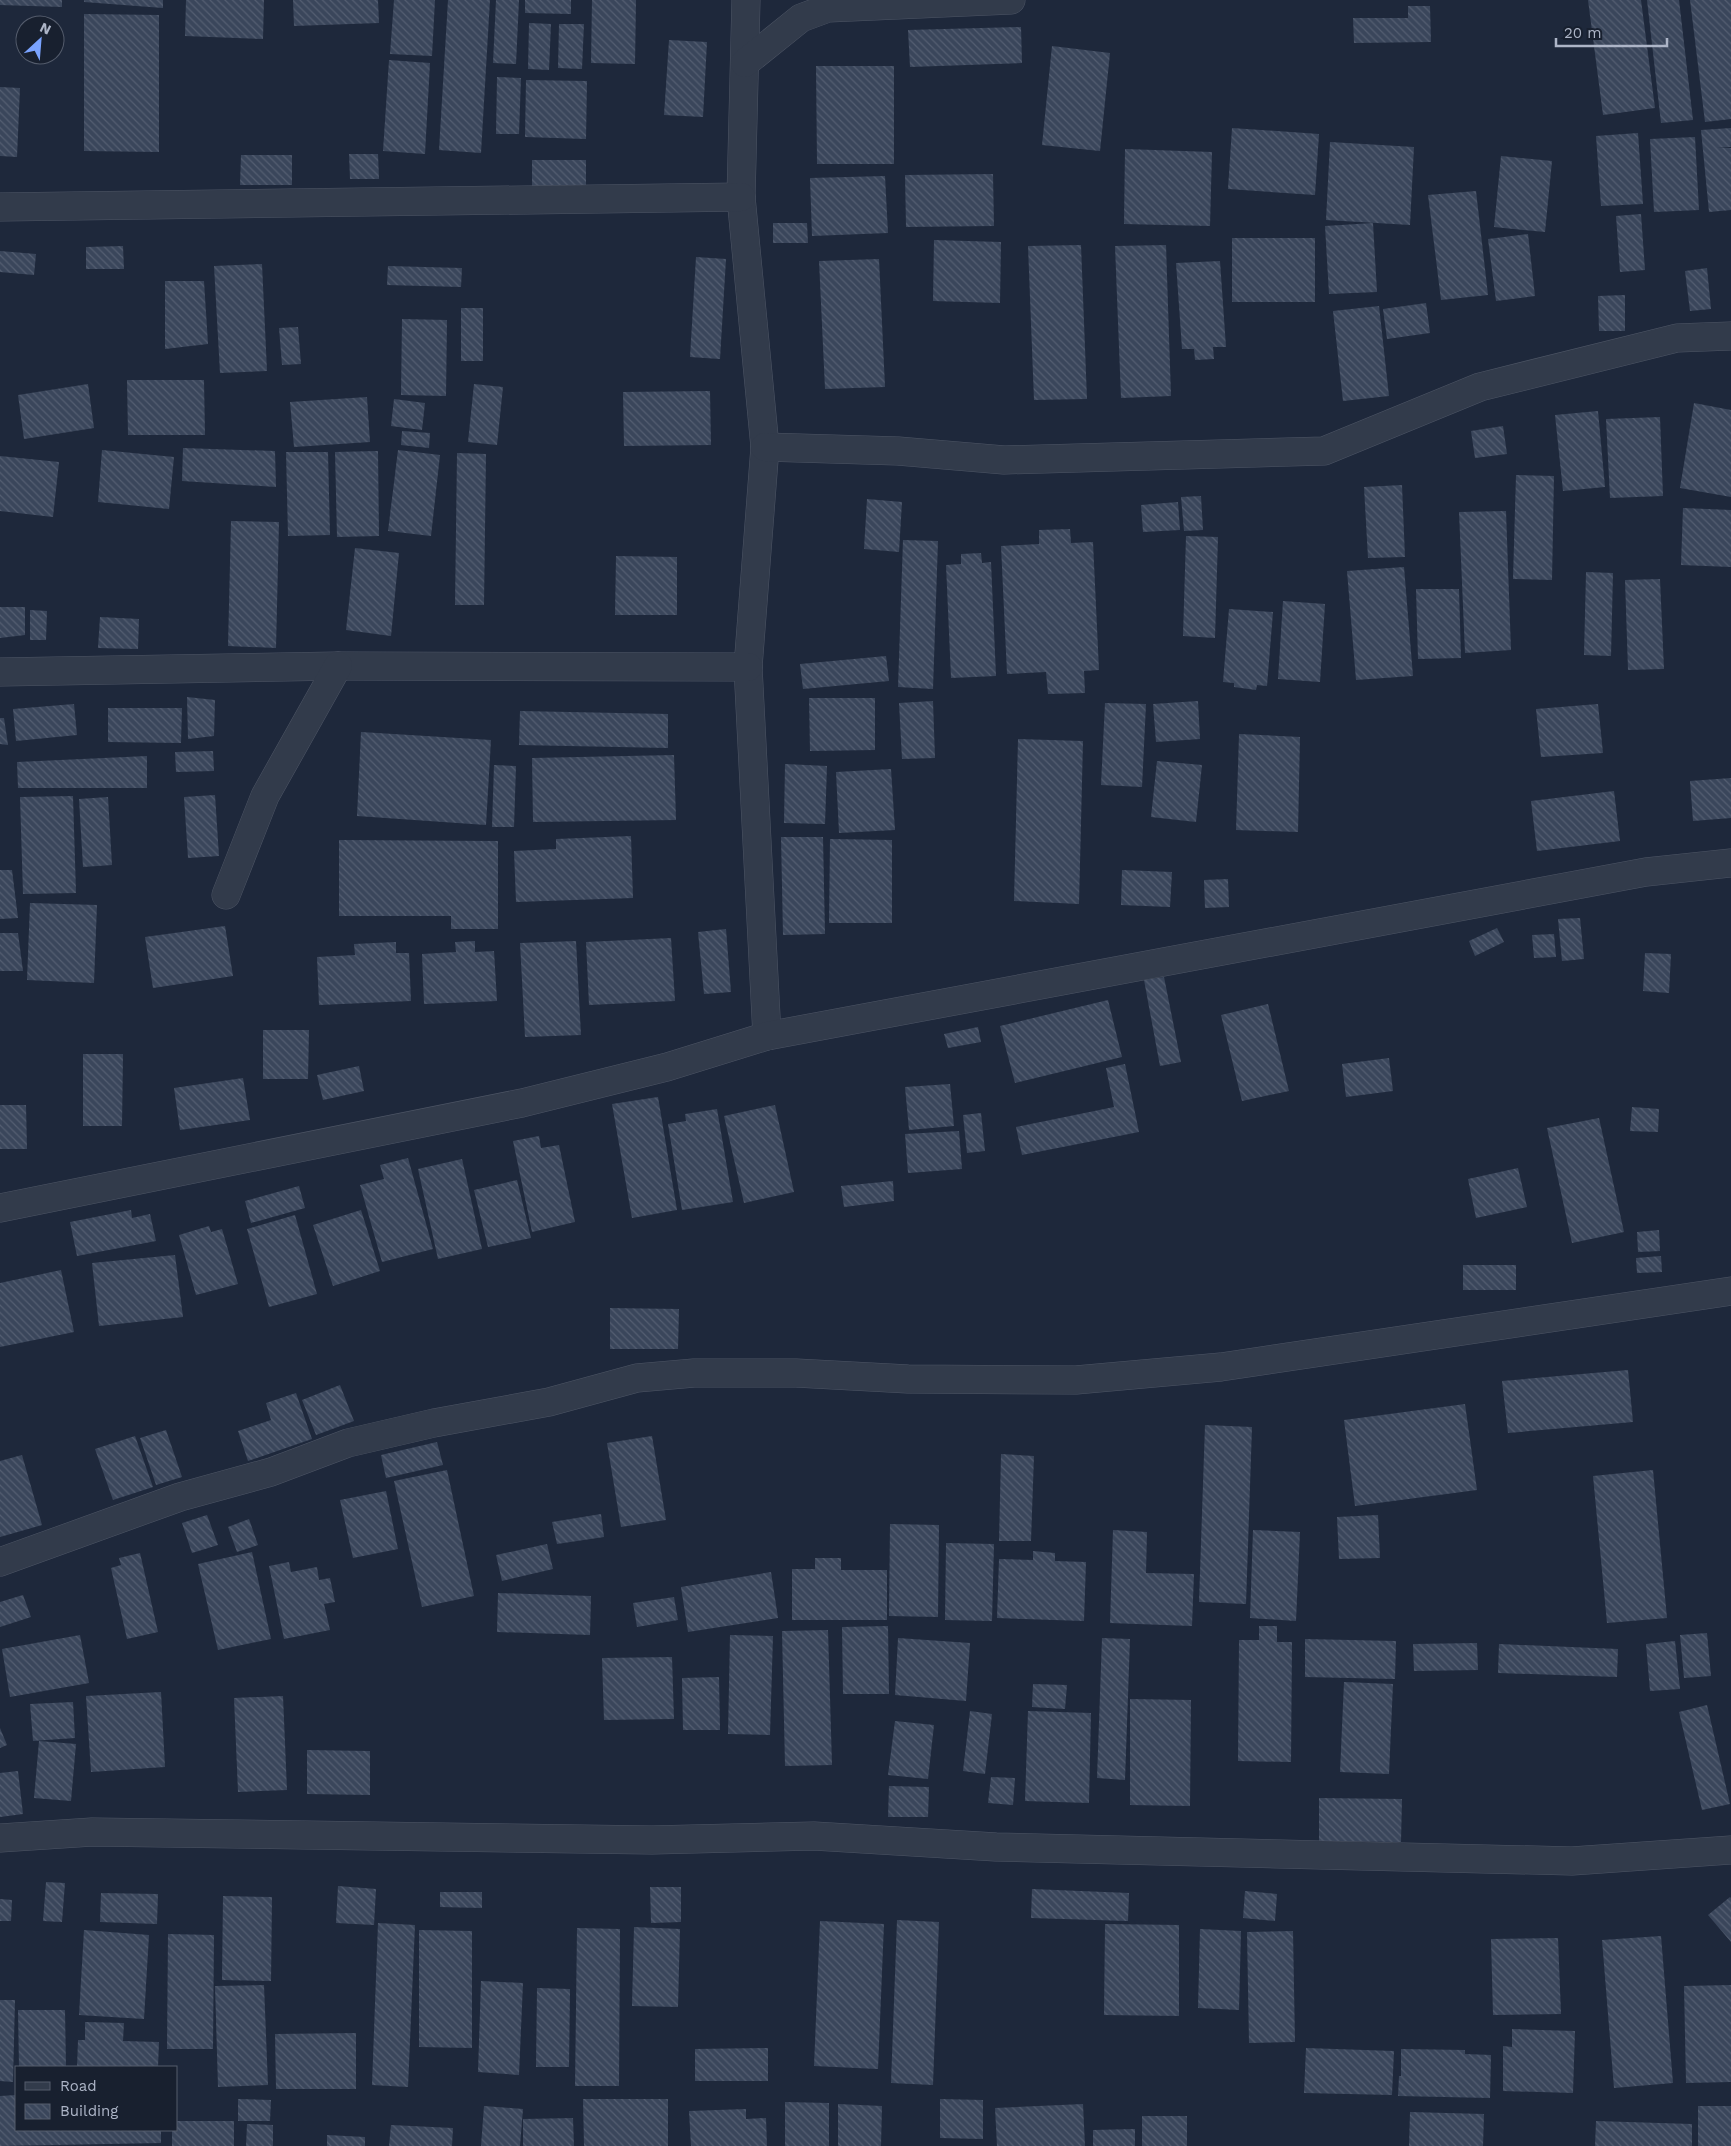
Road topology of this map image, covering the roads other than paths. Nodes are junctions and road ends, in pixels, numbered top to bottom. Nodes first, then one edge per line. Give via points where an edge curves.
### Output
1 (746, 0) edge
2 (1011, 0) edge
3 (823, 4) edge
4 (745, 63) junction
5 (741, 197) junction
6 (0, 207) edge
7 (1731, 336) edge
8 (765, 447) junction
9 (338, 666) junction
10 (748, 667) junction
11 (0, 672) edge
12 (1731, 863) edge
13 (226, 895) dead end
14 (767, 1036) junction
15 (0, 1208) edge
16 (1731, 1286) edge
17 (1731, 1292) edge
18 (0, 1562) edge
19 (0, 1838) edge
20 (1731, 1850) edge

1 - 4 street
2 - 3 street
3 - 4 street
4 - 5 street
5 - 6 street
5 - 8 street
7 - 8 street via 1678,338 1480,387 1324,452 1004,460 898,451
8 - 10 street
9 - 10 street
9 - 11 street
9 - 13 street via 265,796
10 - 14 street
12 - 14 street via 1646,872
14 - 15 street via 667,1067 522,1103
16 - 17 street
17 - 18 street via 1221,1367 1076,1380 908,1379 778,1373 694,1373 637,1378 549,1402 348,1443 271,1472 170,1500
19 - 20 street via 92,1832 652,1840 814,1836 996,1847 1572,1861

